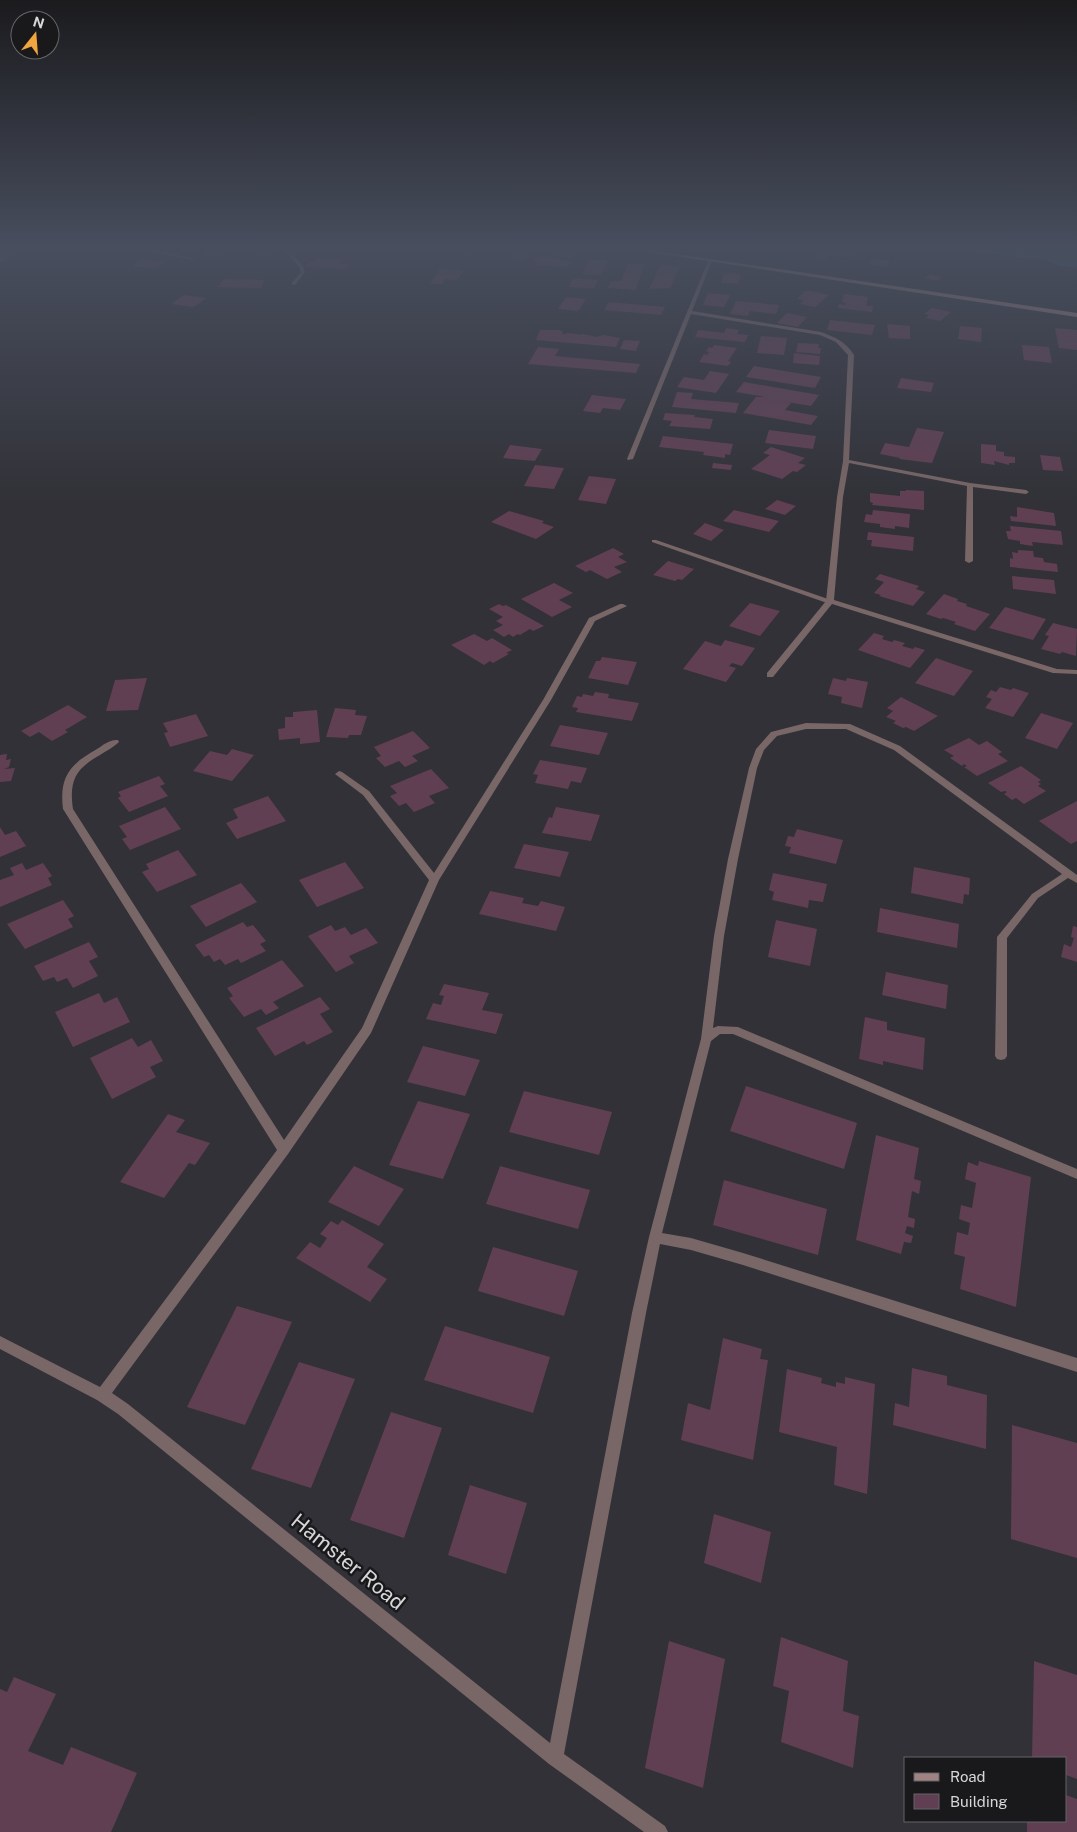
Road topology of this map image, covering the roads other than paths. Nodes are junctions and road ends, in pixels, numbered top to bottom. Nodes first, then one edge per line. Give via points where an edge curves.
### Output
1 (681, 332) edge
2 (812, 332) edge
3 (630, 458) dead end
4 (846, 460) junction
5 (970, 485) junction
6 (1026, 492) dead end
7 (654, 541) dead end
8 (969, 561) dead end
9 (830, 601) junction
10 (623, 606) dead end
11 (1077, 672) edge
12 (770, 675) dead end
13 (115, 742) dead end
14 (339, 774) dead end
15 (1073, 877) edge
16 (434, 880) junction
17 (706, 1039) junction
18 (1001, 1056) dead end
19 (284, 1150) junction
20 (1077, 1174) edge
21 (656, 1237) junction
22 (0, 1342) edge
23 (1077, 1365) edge
24 (102, 1395) junction
25 (555, 1758) junction
26 (659, 1832) edge

1 - 3 street
2 - 4 street via 834,338 846,346 851,355
4 - 5 street
4 - 9 street
5 - 6 street
5 - 8 street
7 - 9 street
9 - 11 street via 1056,672
9 - 12 street
10 - 16 street via 592,620 547,700
13 - 19 street via 78,764 67,782 68,809
14 - 16 street via 366,793
15 - 17 street via 897,748 847,726 806,726 774,734 760,749 753,768 721,927
15 - 18 street via 1035,896 1002,936
16 - 19 street via 367,1030
17 - 20 street via 718,1030 734,1030
17 - 21 street
19 - 24 street
21 - 23 street via 743,1259
21 - 25 street
22 - 24 street, Hamster Road
24 - 25 street, Hamster Road via 155,1434
25 - 26 street, Hamster Road

